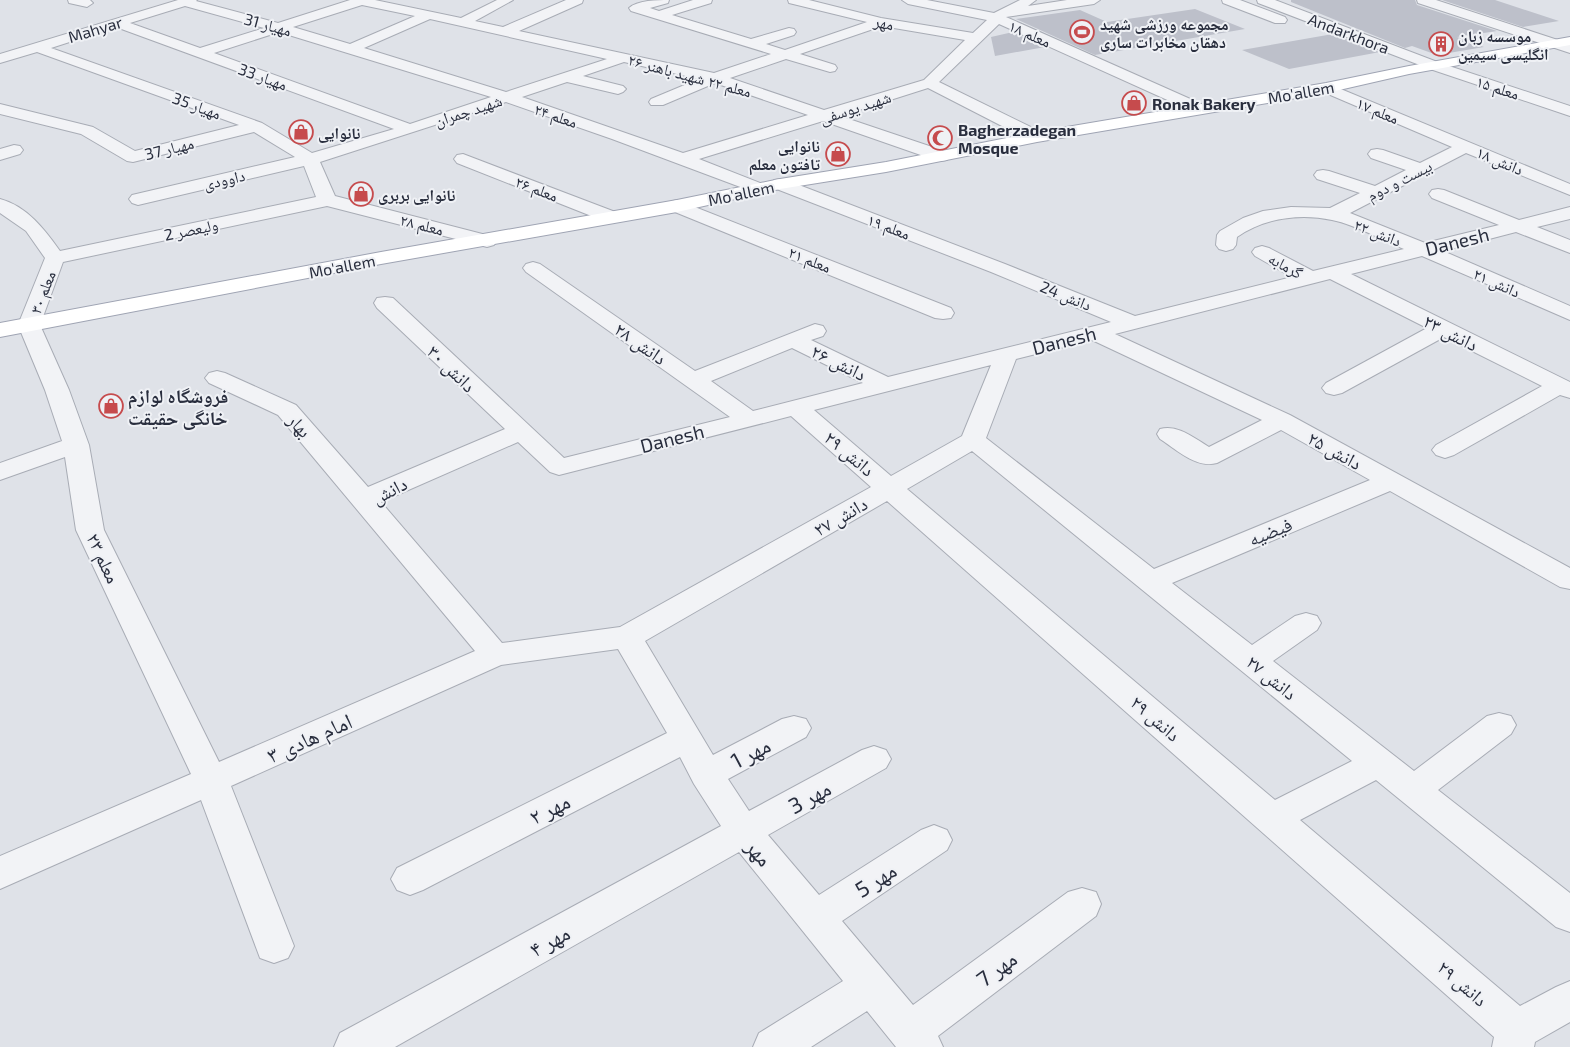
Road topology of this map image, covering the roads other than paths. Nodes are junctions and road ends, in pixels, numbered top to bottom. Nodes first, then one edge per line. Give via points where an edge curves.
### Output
1 (358, 0) edge
2 (507, 0) edge
3 (577, 0) edge
4 (663, 0) edge
5 (706, 0) edge
6 (794, 0) edge
7 (908, 0) edge
8 (1030, 0) edge
9 (1094, 0) edge
10 (1228, 0) edge
11 (1263, 0) edge
12 (1423, 0) edge
13 (188, 1) edge
14 (429, 15) junction
15 (658, 15) junction
16 (1000, 16) junction
17 (722, 20) dead end
18 (463, 22) junction
19 (881, 22) junction
20 (117, 23) junction
21 (280, 27) junction
22 (699, 28) junction
23 (64, 30) dead end
24 (504, 32) junction
25 (790, 32) dead end
26 (78, 34) junction
27 (976, 38) junction
28 (750, 44) junction
29 (1565, 45) edge
30 (36, 47) junction
31 (352, 48) junction
32 (200, 53) junction
33 (787, 55) junction
34 (624, 57) junction
35 (0, 60) edge
36 (1435, 66) junction
37 (830, 68) dead end
38 (1409, 70) junction
39 (567, 77) junction
40 (715, 78) junction
41 (930, 83) junction
42 (1326, 88) junction
43 (618, 89) dead end
44 (505, 98) junction
45 (657, 102) dead end
46 (0, 109) edge
47 (1200, 109) junction
48 (1566, 109) edge
49 (826, 116) junction
50 (256, 126) junction
51 (410, 129) junction
52 (1430, 131) joint
53 (1037, 137) junction
54 (1466, 146) junction
55 (1377, 154) dead end
56 (941, 156) junction
57 (310, 159) junction
58 (463, 159) dead end
59 (683, 159) junction
60 (1422, 169) junction
61 (1324, 175) dead end
62 (780, 184) junction
63 (759, 189) junction
64 (1570, 190) edge
65 (1376, 192) junction
66 (1438, 194) dead end
67 (138, 200) dead end
68 (327, 200) junction
69 (0, 205) edge
70 (677, 206) junction
71 (1570, 213) edge
72 (1332, 214) junction
73 (611, 218) junction
74 (1516, 226) junction
75 (487, 241) junction
76 (1226, 245) dead end
77 (1570, 247) edge
78 (1424, 250) junction
79 (1262, 252) dead end
80 (55, 258) junction
81 (533, 268) dead end
82 (998, 268) joint
83 (1332, 272) junction
84 (1310, 278) junction
85 (385, 303) dead end
86 (943, 313) dead end
87 (1570, 314) edge
88 (1133, 323) junction
89 (29, 325) junction
90 (1443, 328) junction
91 (0, 330) edge
92 (815, 331) dead end
93 (1093, 332) junction
94 (793, 340) junction
95 (1007, 354) junction
96 (217, 378) dead end
97 (693, 380) junction
98 (885, 385) junction
99 (1334, 388) dead end
100 (1565, 389) edge
101 (795, 407) junction
102 (749, 419) junction
103 (1282, 420) junction
104 (520, 432) junction
105 (1169, 434) dead end
106 (973, 440) junction
107 (76, 445) junction
108 (1445, 450) dead end
109 (0, 472) edge
110 (1391, 481) junction
111 (890, 487) junction
112 (364, 499) junction
113 (1150, 580) junction
114 (1570, 580) edge
115 (1306, 623) dead end
116 (627, 637) junction
117 (495, 655) junction
118 (1251, 661) junction
119 (1499, 724) dead end
120 (794, 728) dead end
121 (687, 738) junction
122 (874, 759) dead end
123 (1379, 763) junction
124 (706, 775) junction
125 (211, 780) junction
126 (1413, 790) junction
127 (1272, 818) junction
128 (744, 832) junction
129 (934, 840) dead end
130 (0, 873) edge
131 (410, 879) dead end
132 (1082, 904) dead end
133 (1570, 915) edge
134 (815, 918) junction
135 (274, 946) dead end
136 (871, 986) junction
137 (1570, 1000) edge
138 (1515, 1039) edge
139 (916, 1040) edge
140 (354, 1047) edge
141 (774, 1047) edge

1 - 14 street, معلم ۲۲ شهید باهنر ۲۶
1 - 21 street
2 - 18 street
3 - 24 street
4 - 15 street via 636,8
5 - 15 street
6 - 19 street, مهر
7 - 16 street, معلم ۱۸
8 - 16 street, شهید یوسفی
9 - 16 street
10 - 38 street
11 - 36 street, Andarkhora
12 - 29 street
13 - 20 street, Mahyar
13 - 21 street, مهیار 31
14 - 18 street, معلم ۲۲ شهید باهنر ۲۶
14 - 31 street
15 - 22 street
16 - 27 street, شهید یوسفی
16 - 47 street, معلم ۱۸
17 - 22 street
18 - 24 street, معلم ۲۲ شهید باهنر ۲۶
19 - 27 street, مهر
19 - 33 street
20 - 26 street, Mahyar
20 - 32 street, مهیار 33
21 - 31 street, مهیار 31
21 - 32 street
22 - 28 street
23 - 26 street
24 - 34 street, معلم ۲۲ شهید باهنر ۲۶
25 - 28 street
26 - 30 street, Mahyar
27 - 41 street, شهید یوسفی
28 - 33 street
29 - 36 main road, Mo'allem
30 - 35 street, Mahyar
30 - 50 street, مهیار 35
31 - 44 street, معلم ۲۴
32 - 51 street, مهیار 33
33 - 37 street
33 - 40 street
34 - 39 street, شهید چمران
34 - 40 street, معلم ۲۲ شهید باهنر ۲۶
36 - 38 main road, Mo'allem
36 - 48 street, معلم ۱۵
38 - 42 main road, Mo'allem
39 - 43 street
39 - 44 street, شهید چمران
40 - 45 street
40 - 49 street, معلم ۲۲ شهید باهنر ۲۶
41 - 49 street, شهید یوسفی
41 - 53 street
42 - 47 main road, Mo'allem
42 - 52 street, معلم ١٧
44 - 51 street, شهید چمران
44 - 59 street, معلم ۲۴
46 - 50 street, مهیار 37 via 87,130 134,157
47 - 53 main road, Mo'allem
49 - 56 street, معلم ۲۲ شهید باهنر ۲۶
49 - 59 street, شهید یوسفی
50 - 57 street, مهیار 35
51 - 57 street, شهید چمران
52 - 54 street, دانش ١٨
53 - 56 main road, Mo'allem
54 - 60 street, بیست و دوم
54 - 64 street, دانش ١٨
55 - 60 street
56 - 62 main road, Mo'allem
57 - 67 street, داوودی
57 - 68 street
58 - 73 street, معلم ۲۶
59 - 63 street, معلم ۲۴
60 - 65 street, بیست و دوم
61 - 65 street
62 - 63 main road, Mo'allem
62 - 82 street, معلم ۱۹
63 - 70 main road, Mo'allem
65 - 72 street, بیست و دوم
66 - 74 street
68 - 75 street, معلم ۲۸
68 - 80 street, ولیعصر 2
69 - 80 street via 33,226
70 - 73 main road, Mo'allem
70 - 86 street, معلم ۲۱
71 - 74 street, Danesh
72 - 76 street via 1264,215 1239,225 1227,235
72 - 78 street, دانش ۲۲
73 - 75 main road, Mo'allem
74 - 77 street
74 - 78 street, Danesh
75 - 89 main road, Mo'allem
78 - 83 street, Danesh
78 - 87 street, دانش ٢١
79 - 84 street, گرمابه
80 - 89 street, معلم ۳۰
81 - 97 street, دانش ۲۸
82 - 88 street, دانش 24
83 - 84 street, Danesh
83 - 90 street, دانش ٢٣
84 - 88 street, Danesh
85 - 104 street, دانش ۳۰
88 - 93 street, Danesh
89 - 91 main road, Mo'allem
89 - 107 street, معلم ۲۳
90 - 99 street
90 - 100 street, دانش ٢٣
92 - 94 street
93 - 95 street, Danesh
93 - 103 street, دانش ۲۵
94 - 97 street
94 - 98 street, دانش ۲۶
95 - 98 street, Danesh
95 - 106 street
96 - 112 street, بهار via 287,410
97 - 102 street, دانش ۲۸
98 - 101 street, Danesh
100 - 108 street
101 - 102 street, Danesh
101 - 111 street, دانش ٢٩
102 - 104 street, Danesh via 559,467
103 - 105 street via 1208,458
103 - 110 street, دانش ۲۵
104 - 112 street, دانش
106 - 111 street, دانش ۲۷
106 - 113 street, دانش ٢٧
107 - 109 street
107 - 125 street, معلم ۲۳ via 90,530
110 - 113 street, فیضیه
110 - 114 street, دانش ۲۵
111 - 116 street, دانش ۲۷
111 - 127 street, دانش ٢٩
112 - 117 street, دانش
113 - 118 street, دانش ٢٧
115 - 118 street
116 - 117 street, امام هادی ٣
116 - 121 street, مهر
117 - 125 street, امام هادی ٣
118 - 123 street, دانش ٢٧
119 - 126 street
120 - 124 street, مهر 1
121 - 124 street, مهر
121 - 131 street, مهر ۲
122 - 128 street, مهر 3
123 - 126 street, دانش ٢٧
123 - 127 street
124 - 128 street, مهر
125 - 130 street, امام هادی ٣
125 - 135 street, معلم ۲۳
126 - 133 street, دانش ٢٧
127 - 138 street, دانش ٢٩
128 - 134 street, مهر
128 - 140 street, مهر ۴
129 - 134 street, مهر 5
132 - 139 street, مهر 7
134 - 136 street, مهر
136 - 139 street, مهر
136 - 141 street
137 - 138 street

